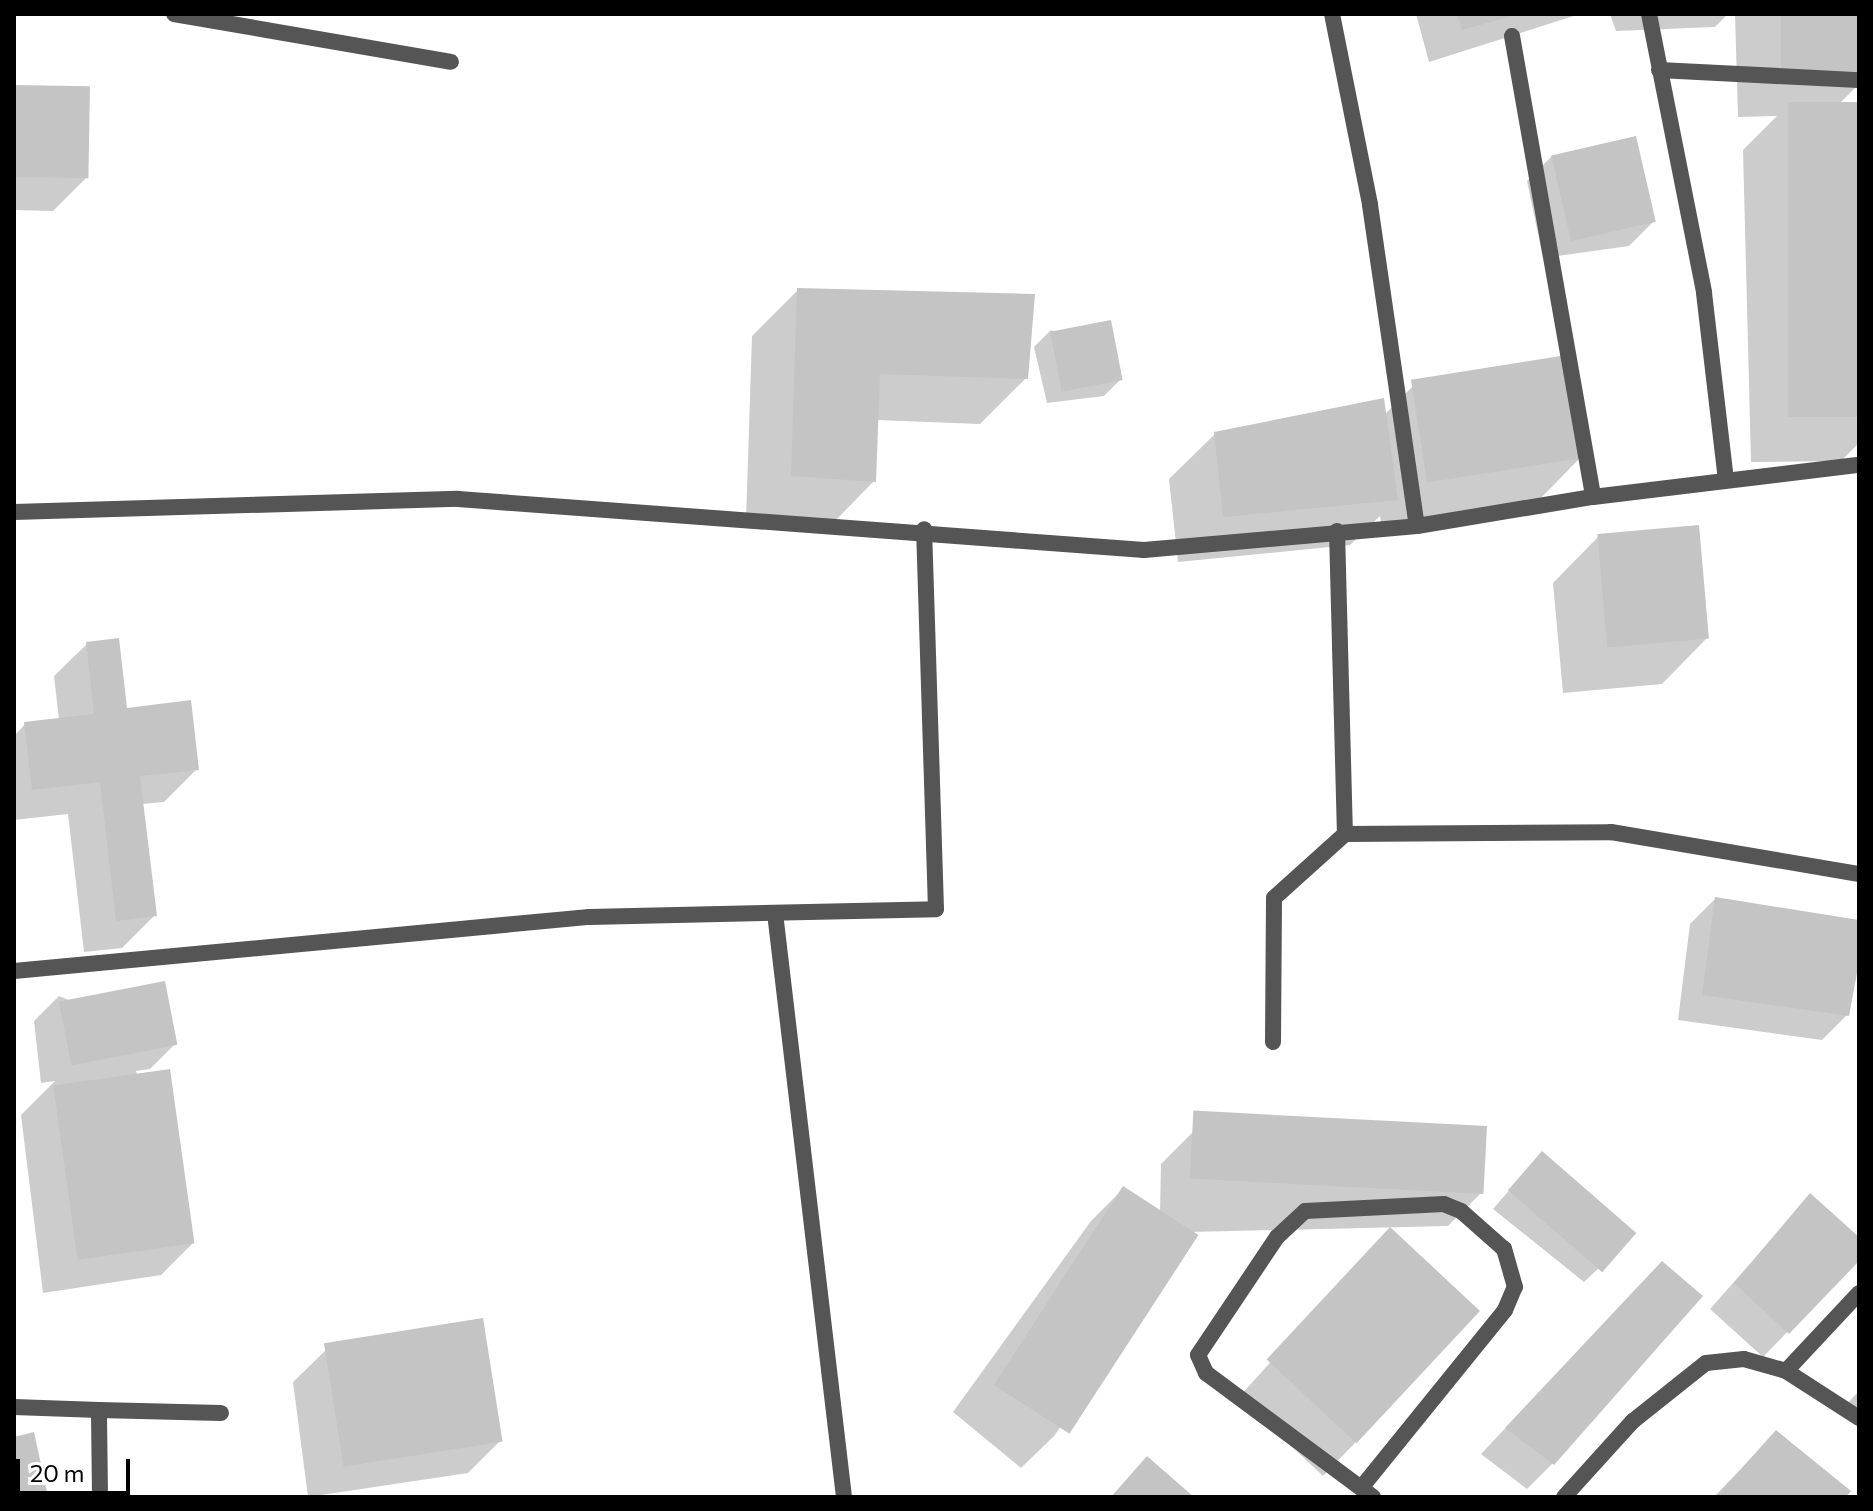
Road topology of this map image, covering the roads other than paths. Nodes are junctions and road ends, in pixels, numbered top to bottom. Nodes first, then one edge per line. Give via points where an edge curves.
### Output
1 (174, 14) edge
2 (1332, 14) edge
3 (1649, 14) edge
4 (1512, 36) dead end
5 (451, 62) dead end
6 (1659, 70) junction
7 (1859, 80) edge
8 (1859, 465) edge
9 (1726, 480) junction
10 (1593, 497) junction
11 (14, 512) edge
12 (1417, 526) junction
13 (924, 529) junction
14 (1337, 531) junction
15 (1345, 834) junction
16 (1859, 874) edge
17 (775, 913) junction
18 (14, 971) edge
19 (1273, 1042) dead end
20 (1859, 1293) edge
21 (1786, 1371) junction
22 (14, 1407) edge
23 (99, 1410) junction
24 (221, 1413) dead end
25 (1859, 1418) edge
26 (1367, 1493) edge
27 (100, 1497) edge
28 (844, 1497) edge
29 (1564, 1497) edge

1 - 5 street
2 - 12 street via 1370,205
3 - 6 street
4 - 10 street
6 - 7 street
6 - 9 street via 1704,293
8 - 9 street
9 - 10 street
10 - 12 street
11 - 13 street via 458,499
12 - 14 street
13 - 14 street via 1144,550
13 - 17 street via 936,909
14 - 15 street
15 - 16 street via 1611,832
15 - 19 street via 1274,898
17 - 18 street via 589,917
17 - 28 street
20 - 21 street
21 - 25 street
21 - 29 street via 1744,1359 1706,1363 1633,1421
22 - 23 street
23 - 24 street
23 - 27 street
26 - 26 street via 1206,1373 1198,1355 1277,1237 1305,1211 1444,1204 1461,1211 1504,1249 1515,1287 1505,1310

